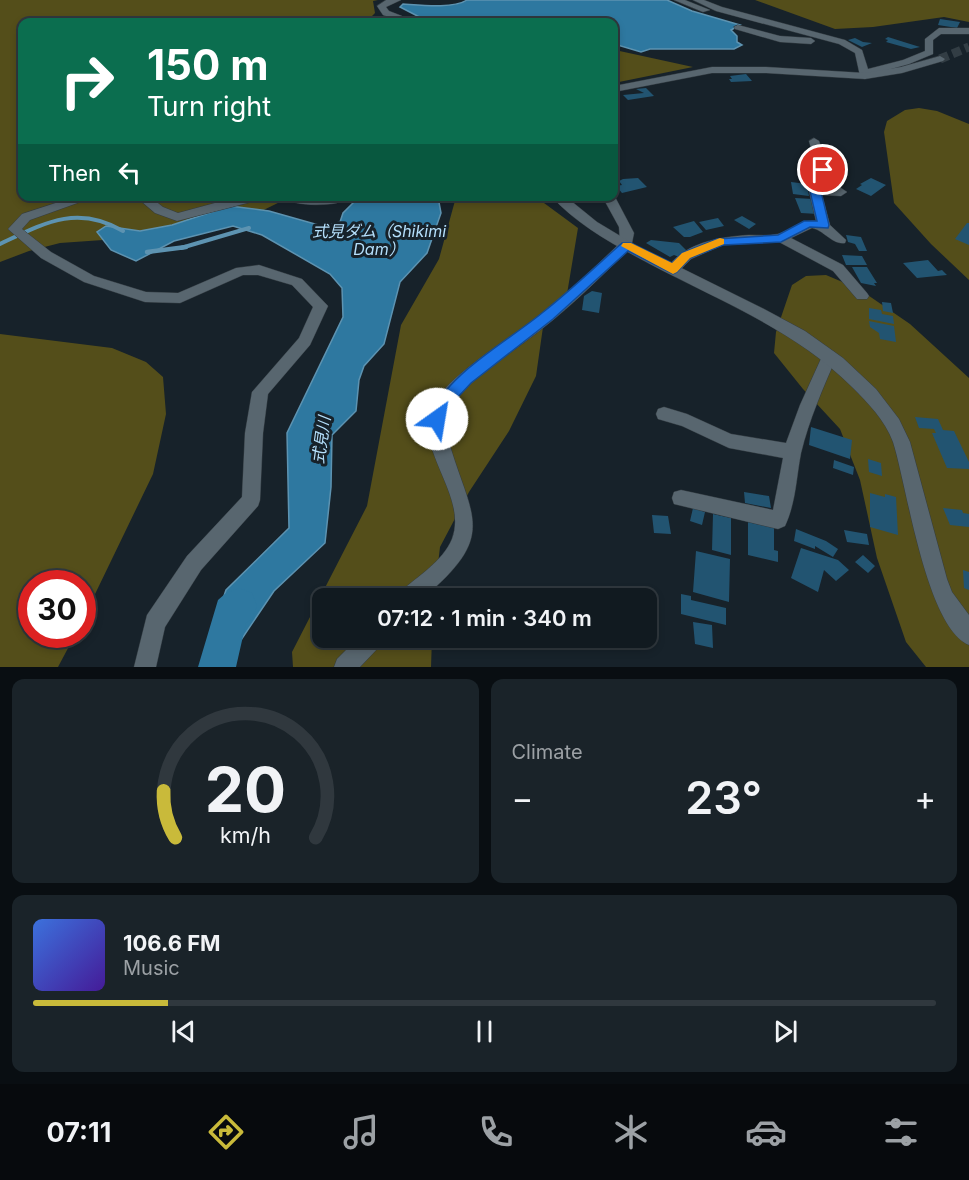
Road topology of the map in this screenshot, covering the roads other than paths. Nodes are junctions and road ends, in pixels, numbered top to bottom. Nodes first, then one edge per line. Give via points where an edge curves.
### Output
1 (397, 0) edge
2 (678, 0) edge
3 (697, 0) edge
4 (399, 18) edge
5 (773, 24) junction
6 (738, 27) dead end
7 (969, 31) edge
8 (940, 59) tunnel mouth
9 (865, 72) junction
10 (618, 88) edge
11 (814, 141) dead end
12 (815, 190) junction
13 (841, 192) dead end
14 (76, 201) edge
15 (147, 201) edge
16 (237, 201) edge
17 (563, 201) edge
18 (610, 201) edge
19 (824, 225) junction
20 (781, 238) junction
21 (840, 240) dead end
22 (626, 245) junction
23 (673, 269) junction
24 (862, 296) dead end
25 (829, 356) junction
26 (664, 414) dead end
27 (793, 452) junction
28 (681, 498) dead end
29 (419, 588) edge
30 (969, 634) edge
31 (363, 648) edge
32 (145, 667) edge
33 (345, 667) edge

1 - 4 street via 381,6 386,13
2 - 5 street via 699,9
3 - 5 street
5 - 9 street via 842,42 859,52
6 - 9 street via 780,39 831,44
7 - 9 street via 939,31 929,39 930,52
8 - 9 street via 902,70
9 - 10 street via 712,70
11 - 12 street via 823,170 813,183
12 - 13 street
12 - 19 street
14 - 32 street via 26,217 14,228 32,245 89,279 145,297 180,298 241,271 259,270 297,282 321,306 305,341 260,392 251,500 194,563 155,623
15 - 16 street via 177,217
17 - 22 street
18 - 22 street via 627,230
19 - 20 street via 808,223
19 - 21 street
20 - 23 street via 721,242 686,256
20 - 24 street via 838,268
22 - 23 street
22 - 29 street via 549,316 466,379 441,406 437,433 465,514 462,538 448,561
23 - 25 street via 768,318
25 - 27 street via 803,413
25 - 30 street via 860,382 885,411 898,434 937,580
26 - 27 street via 729,441
27 - 28 street via 778,520 705,500
31 - 33 street

